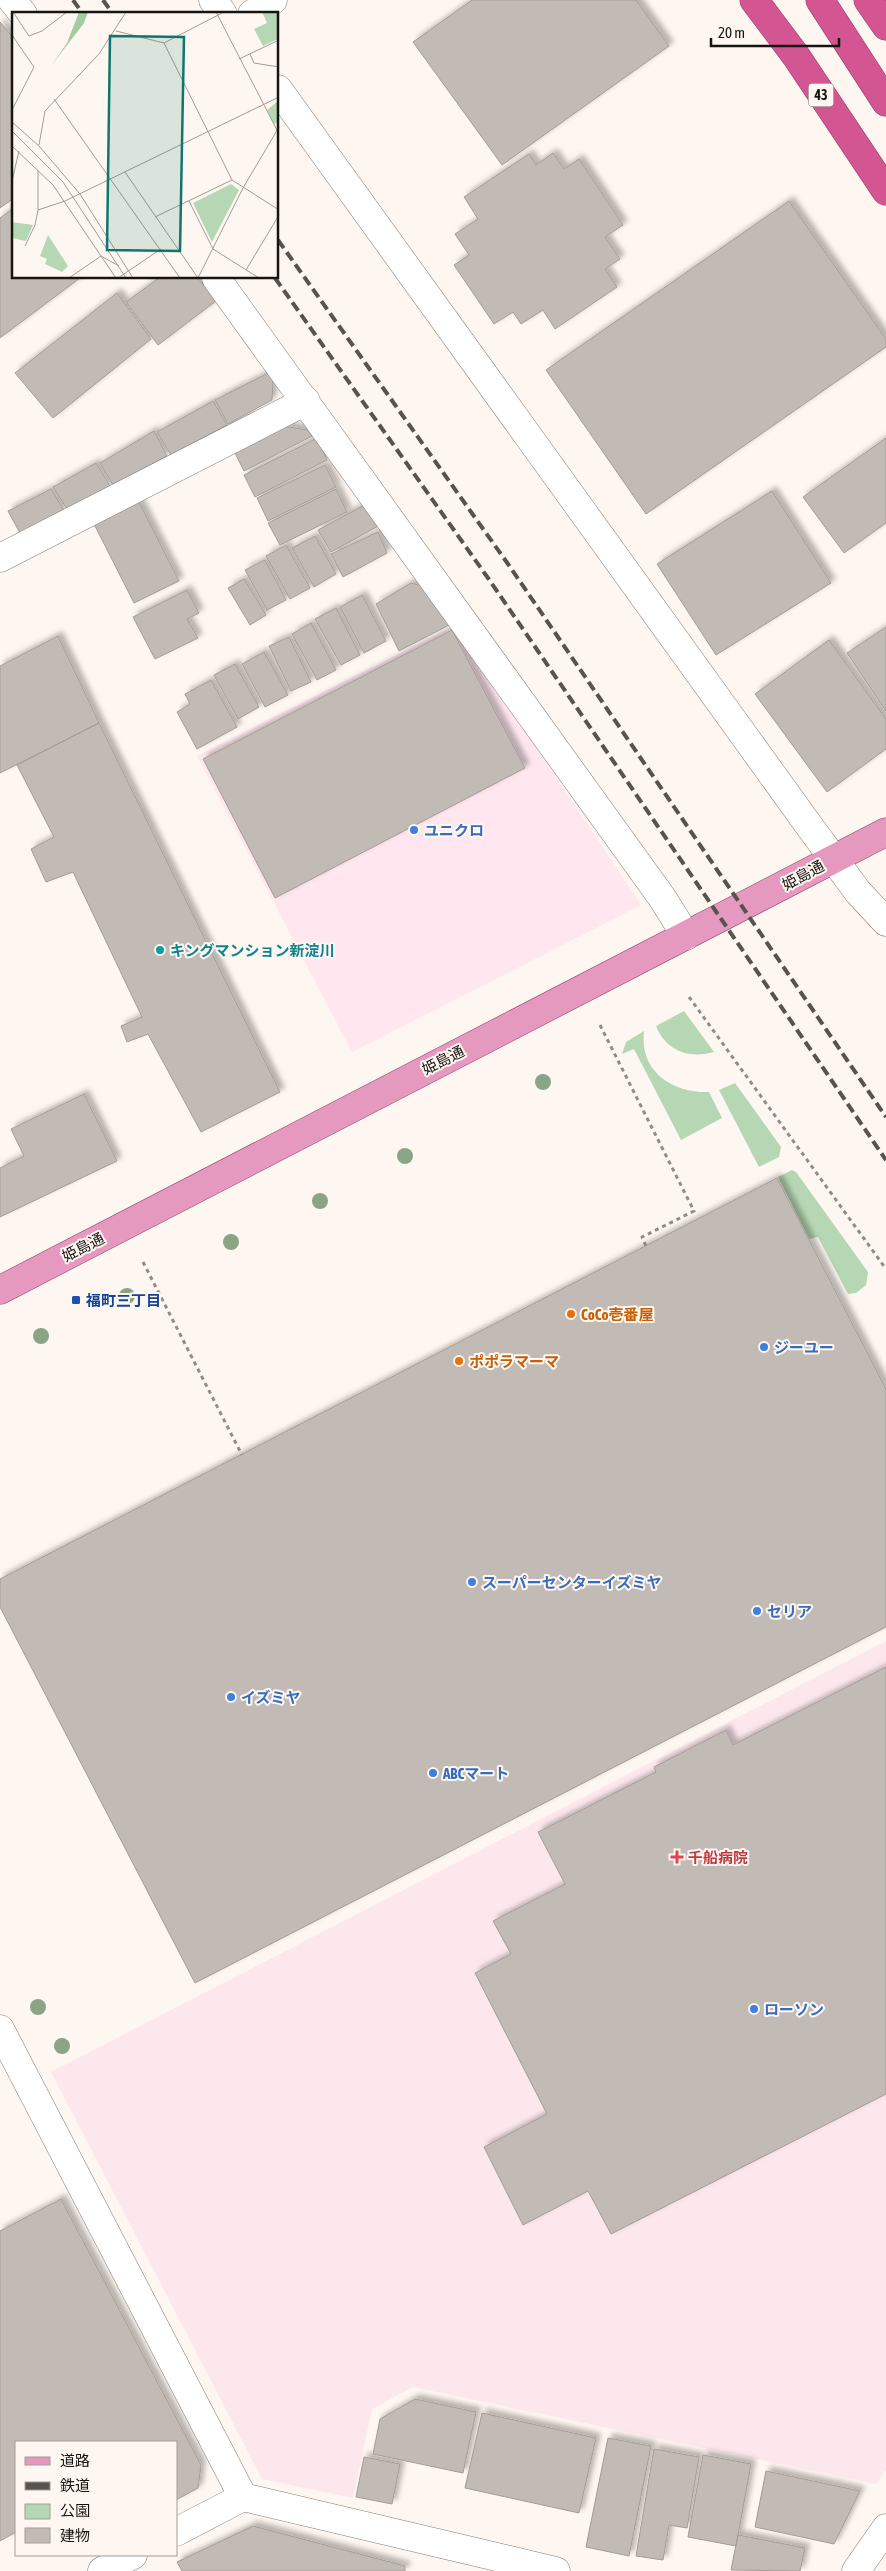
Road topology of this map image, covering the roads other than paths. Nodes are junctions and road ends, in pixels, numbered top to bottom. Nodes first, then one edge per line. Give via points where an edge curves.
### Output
1 (12, 0) edge
2 (213, 0) edge
3 (273, 0) edge
4 (754, 0) edge
5 (820, 0) edge
6 (868, 0) edge
7 (21, 12) edge
8 (222, 12) edge
9 (255, 12) edge
10 (886, 26) edge
11 (279, 90) edge
12 (886, 102) edge
13 (886, 191) edge
14 (217, 279) edge
15 (306, 401) junction
16 (0, 558) edge
17 (886, 832) edge
18 (834, 859) junction
19 (886, 922) edge
20 (686, 936) junction
21 (0, 1290) edge
22 (0, 2029) edge
23 (243, 2497) junction
24 (886, 2528) edge
25 (178, 2531) edge
26 (131, 2556) edge
27 (102, 2571) edge
28 (556, 2571) edge
29 (856, 2571) edge

1 - 7 street
2 - 8 street
3 - 9 street
4 - 13 highway, 43 via 796,56
5 - 12 highway
6 - 10 highway
11 - 18 street
14 - 15 street
15 - 16 street
15 - 20 street via 663,898
17 - 18 main road, 姫島通
18 - 19 street
18 - 20 main road, 姫島通
20 - 21 main road, 姫島通
22 - 23 street
23 - 25 street
23 - 28 street
24 - 29 street
26 - 27 street

